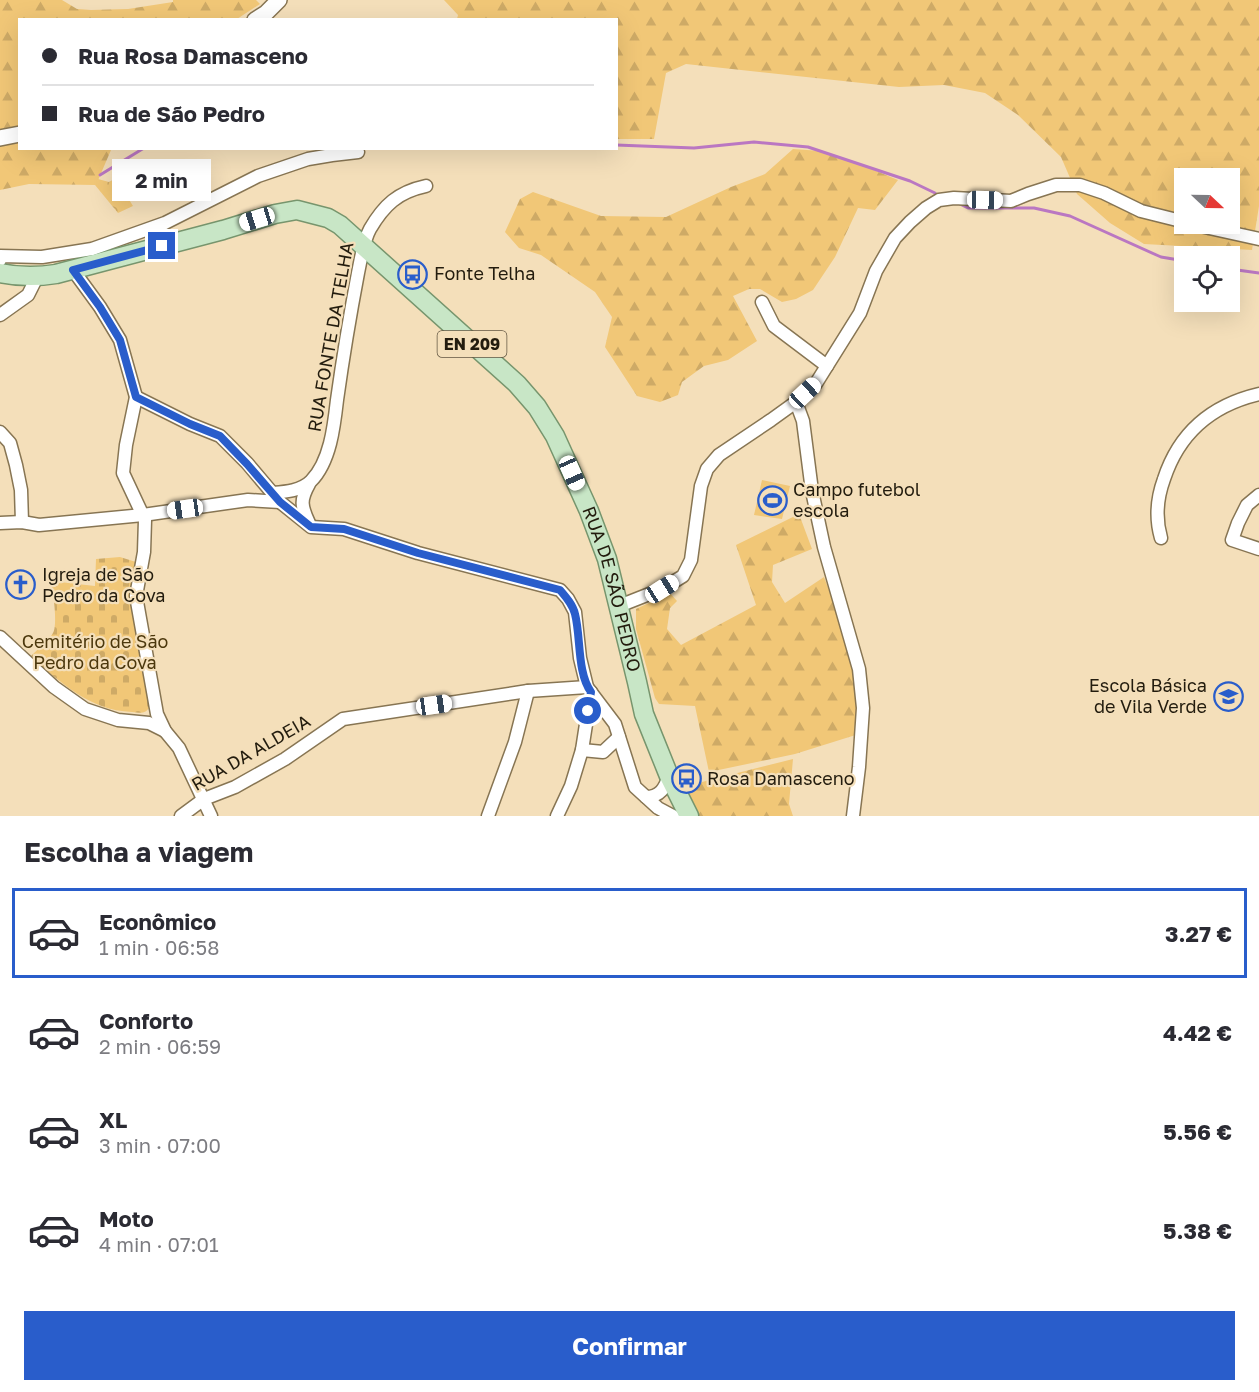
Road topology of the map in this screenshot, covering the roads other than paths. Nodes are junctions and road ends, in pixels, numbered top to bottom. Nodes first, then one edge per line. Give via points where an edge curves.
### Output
1 (279, 0) edge
2 (258, 18) edge
3 (18, 134) edge
4 (0, 138) edge
5 (358, 152) dead end
6 (426, 186) dead end
7 (1174, 219) edge
8 (1236, 234) edge
9 (1259, 239) edge
10 (364, 246) junction
11 (0, 260) edge
12 (73, 270) junction
13 (0, 273) edge
14 (38, 276) junction
15 (762, 302) dead end
16 (0, 315) edge
17 (827, 366) junction
18 (1259, 393) edge
19 (136, 397) junction
20 (796, 402) junction
21 (0, 432) edge
22 (309, 484) junction
23 (1259, 495) edge
24 (276, 498) junction
25 (143, 515) junction
26 (22, 522) junction
27 (0, 523) edge
28 (311, 527) junction
29 (1161, 538) dead end
30 (1259, 549) edge
31 (620, 606) junction
32 (0, 637) edge
33 (589, 689) junction
34 (528, 691) junction
35 (165, 731) junction
36 (619, 737) junction
37 (582, 750) junction
38 (669, 776) junction
39 (646, 797) junction
40 (204, 799) junction
41 (181, 816) edge
42 (211, 816) edge
43 (488, 816) edge
44 (557, 816) edge
45 (673, 816) edge
46 (689, 816) edge
47 (853, 816) edge

1 - 2 street
3 - 4 street
5 - 11 street via 308,159 258,176 165,223 93,249 42,257 0,256
6 - 10 street, RUA FONTE DA TELHA via 398,196 386,207 369,231
7 - 17 street via 1141,211 1080,185 1056,185 1011,201 939,200 895,238 876,271 860,313
8 - 9 street
10 - 12 main road, RUA DE SÃO PEDRO / EN 209 via 328,218 297,210
10 - 22 street, RUA FONTE DA TELHA via 348,325 333,435 321,470
10 - 31 main road, RUA DE SÃO PEDRO / EN 209 via 517,384 537,407 555,436 589,511
12 - 14 main road, RUA DE SÃO PEDRO / EN 209
12 - 19 street via 120,340
13 - 14 main road, RUA DE SÃO PEDRO / EN 209
14 - 16 street via 28,295
15 - 17 street via 774,326
17 - 20 street
18 - 29 street via 1209,415 1184,438 1161,485 1157,506
19 - 24 street via 220,436
19 - 25 street via 123,473
20 - 31 street via 719,455 707,469 691,560 683,576
20 - 47 street via 824,547 859,669 863,708
21 - 26 street via 10,443 16,465
22 - 24 street
22 - 28 street, RUA FONTE DA TELHA via 302,506
23 - 30 street via 1247,505 1232,540
24 - 25 street
24 - 28 street
25 - 26 street via 39,525
25 - 35 street via 144,552 136,596 157,714
26 - 27 street
28 - 33 street via 344,529 560,590 575,612 580,658
31 - 38 main road, RUA DE SÃO PEDRO / EN 209 via 644,714
32 - 35 street via 54,687 85,709 118,720 149,723
33 - 34 street, RUA DA ALDEIA
33 - 36 street via 615,724
33 - 37 street
34 - 40 street, RUA DA ALDEIA via 343,719 235,788
34 - 43 street via 515,742
35 - 40 street via 179,748
36 - 37 street via 603,752
36 - 39 street via 635,787
37 - 44 street
38 - 39 street via 657,795
38 - 46 main road, RUA DE SÃO PEDRO / EN 209
39 - 45 street
40 - 41 street, RUA DA ALDEIA
40 - 42 street

